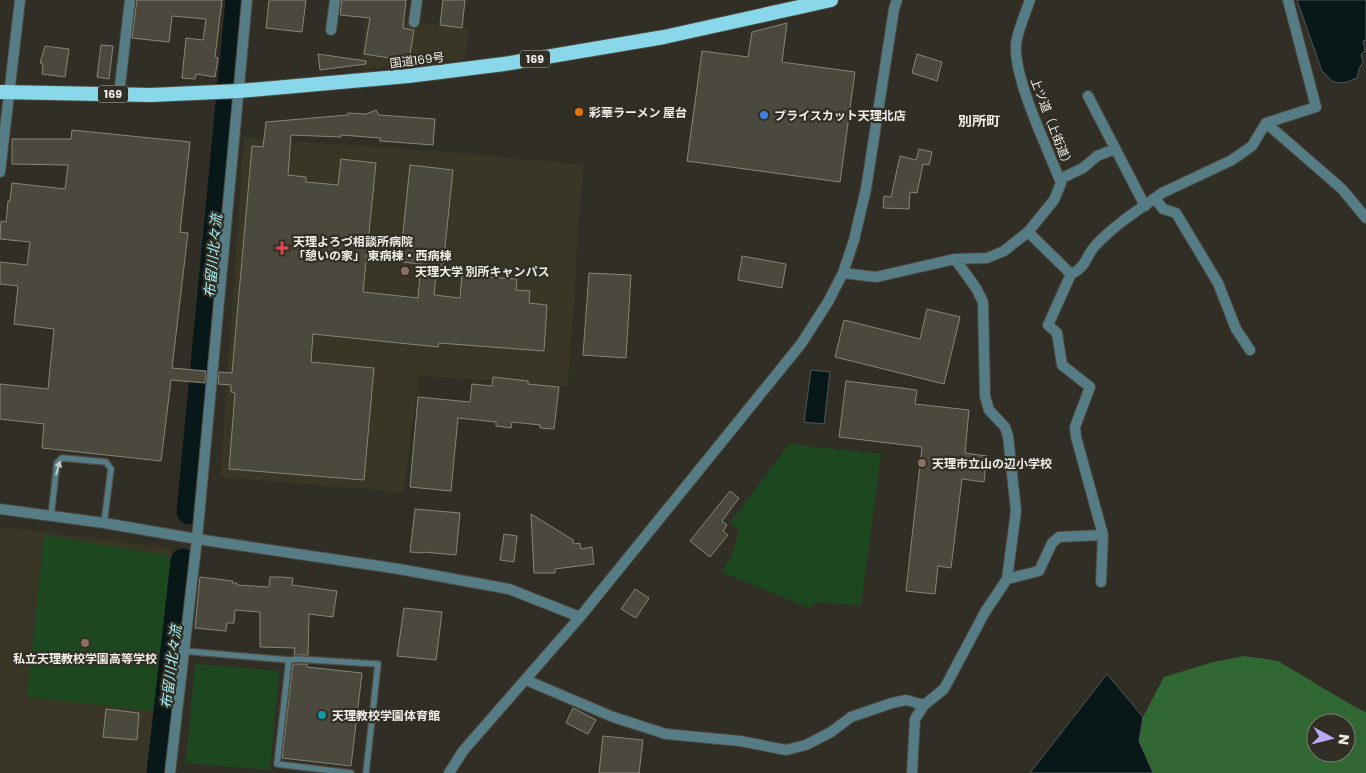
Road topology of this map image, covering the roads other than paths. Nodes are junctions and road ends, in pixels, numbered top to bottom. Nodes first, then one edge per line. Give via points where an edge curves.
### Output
1 (20, 0) edge
2 (130, 0) edge
3 (247, 0) edge
4 (335, 0) edge
5 (417, 0) edge
6 (831, 0) edge
7 (897, 0) edge
8 (1030, 0) edge
9 (1288, 0) edge
10 (414, 22) dead end
11 (332, 30) dead end
12 (233, 91) junction
13 (5, 92) edge
14 (118, 94) junction
15 (1088, 96) dead end
16 (1266, 123) junction
17 (1115, 149) junction
18 (0, 172) edge
19 (1060, 179) junction
20 (1155, 198) junction
21 (1144, 206) junction
22 (1366, 218) edge
23 (1028, 232) junction
24 (955, 260) junction
25 (843, 273) junction
26 (1071, 274) junction
27 (1250, 350) dead end
28 (0, 509) edge
29 (51, 516) junction
30 (104, 523) junction
31 (1104, 534) junction
32 (194, 538) junction
33 (1008, 579) junction
34 (1101, 582) dead end
35 (580, 617) junction
36 (184, 651) junction
37 (289, 660) junction
38 (526, 680) junction
39 (924, 705) junction
40 (170, 773) edge
41 (351, 773) edge
42 (366, 773) edge
43 (449, 773) edge
44 (912, 773) edge

1 - 13 street
2 - 14 street
3 - 12 street
4 - 11 street
5 - 10 street
6 - 12 highway, 国道169号 / 169 via 664,37 513,62 408,76
7 - 25 street via 866,190
8 - 19 street, 上ツ道（上街道） via 1016,44 1017,61 1027,97
9 - 16 street via 1316,107
12 - 14 highway, 国道169号 / 169
12 - 32 street
13 - 14 highway, 国道169号 / 169
13 - 18 street
15 - 17 street
16 - 20 street via 1252,146 1232,160
16 - 22 street via 1342,189
17 - 19 street
17 - 21 street
19 - 23 street, 上ツ道（上街道） via 1054,200
20 - 21 street
20 - 27 street via 1163,209 1176,213 1218,283 1236,329
21 - 26 street via 1094,246 1086,262
23 - 24 street, 上ツ道（上街道） via 1004,251 987,258
23 - 26 street
24 - 25 street, 上ツ道（上街道） via 876,277
24 - 33 street via 983,302 985,396 989,410 1005,427 1008,436 1016,511
25 - 35 street via 800,344
26 - 31 street via 1048,325 1057,333 1062,365 1090,387 1075,427
28 - 29 street
29 - 30 street
29 -> 30 lane via 57,463 62,458 106,462 111,469
30 - 32 street
31 - 33 street via 1059,538 1052,543 1039,571
31 - 34 street
32 - 35 street via 509,589
32 - 36 street
33 - 39 street via 985,612 944,689
35 - 38 street
36 - 37 lane
36 - 40 street
37 - 41 lane via 277,764
37 - 42 lane via 378,664
38 - 39 street via 613,718 666,734 740,741 786,750 806,745 851,717 892,702 906,700
38 - 43 street via 463,751
39 - 44 street via 915,719

